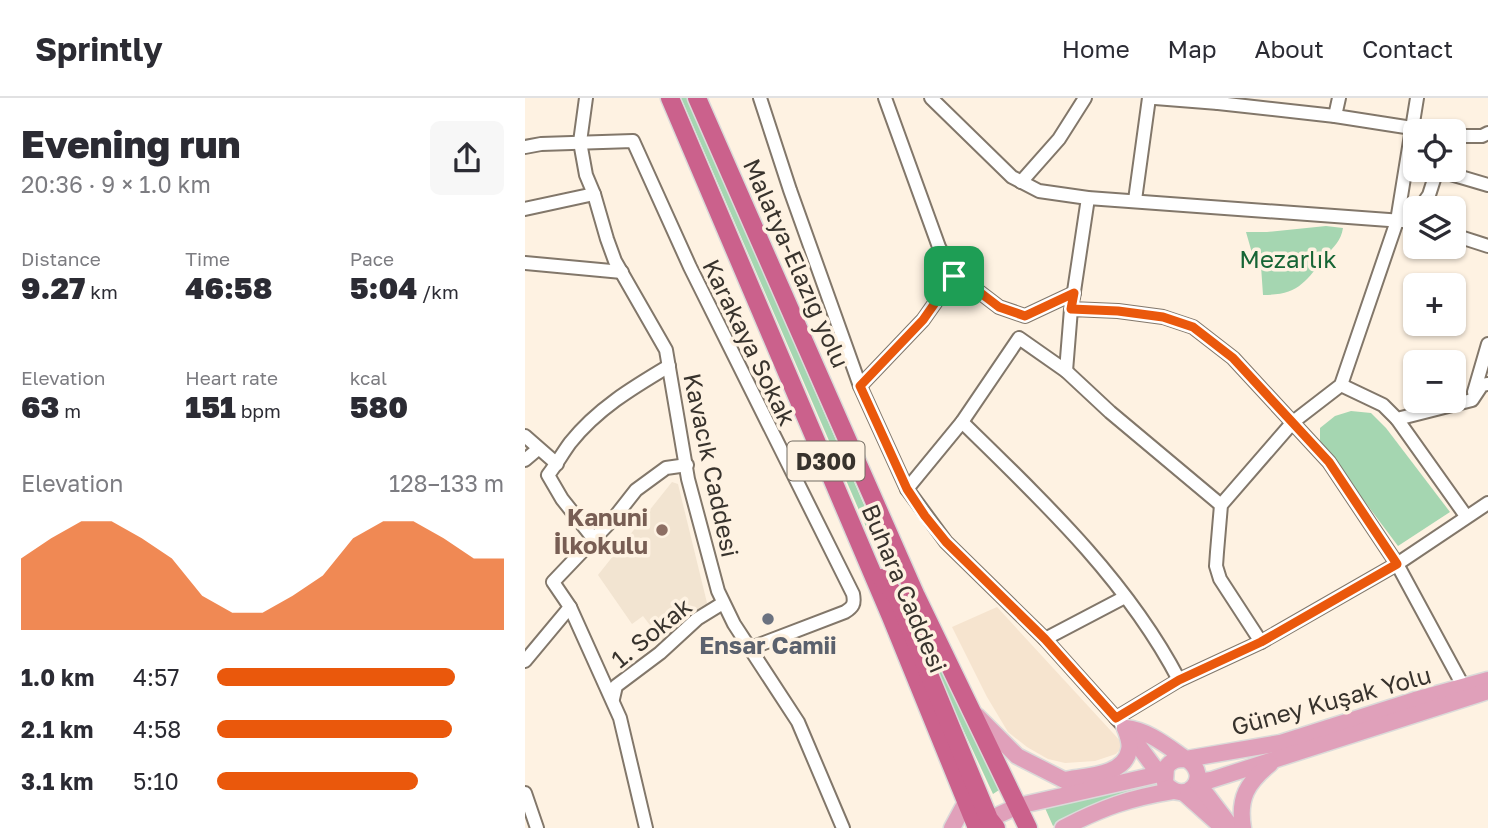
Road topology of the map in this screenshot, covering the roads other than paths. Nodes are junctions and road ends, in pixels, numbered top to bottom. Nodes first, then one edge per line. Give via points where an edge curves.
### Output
1 (586, 98) edge
2 (670, 98) edge
3 (697, 98) edge
4 (760, 98) edge
5 (885, 98) edge
6 (931, 98) edge
7 (1085, 98) edge
8 (1149, 98) edge
9 (1155, 98) edge
10 (1339, 98) edge
11 (1417, 98) edge
12 (1220, 101) edge
13 (1335, 116) junction
14 (1414, 119) edge
15 (1403, 127) edge
16 (1488, 133) edge
17 (1466, 136) edge
18 (580, 142) junction
19 (525, 147) edge
20 (1466, 179) edge
21 (1403, 182) edge
22 (1021, 183) junction
23 (1488, 185) edge
24 (594, 194) junction
25 (1088, 198) junction
26 (1135, 200) junction
27 (525, 209) edge
28 (1397, 221) junction
29 (1403, 221) edge
30 (1466, 239) edge
31 (1488, 246) edge
32 (525, 263) edge
33 (622, 272) junction
34 (954, 276) junction
35 (1074, 293) junction
36 (1071, 309) junction
37 (1025, 316) junction
38 (1019, 338) junction
39 (1488, 344) edge
40 (669, 366) junction
41 (1066, 371) junction
42 (1488, 384) edge
43 (860, 386) junction
44 (1341, 386) junction
45 (1472, 400) junction
46 (1397, 419) junction
47 (961, 422) junction
48 (1293, 422) junction
49 (525, 436) edge
50 (538, 449) junction
51 (525, 460) edge
52 (557, 464) junction
53 (687, 465) junction
54 (907, 489) junction
55 (1488, 503) edge
56 (1221, 505) junction
57 (1466, 516) junction
58 (593, 538) junction
59 (1397, 564) junction
60 (870, 565) junction
61 (1125, 597) junction
62 (723, 603) junction
63 (570, 607) junction
64 (1045, 639) junction
65 (1261, 642) junction
66 (751, 648) junction
67 (525, 662) edge
68 (1179, 680) junction
69 (1488, 680) edge
70 (1488, 691) edge
71 (1467, 692) junction
72 (613, 699) junction
73 (972, 711) junction
74 (1121, 723) junction
75 (1286, 755) junction
76 (1186, 759) junction
77 (1164, 773) junction
78 (1064, 780) junction
79 (1090, 789) junction
80 (1184, 789) junction
81 (525, 793) edge
82 (1016, 800) junction
83 (967, 802) junction
84 (982, 823) edge
85 (535, 827) edge
86 (646, 828) edge
87 (843, 828) edge
88 (952, 828) edge
89 (1028, 828) edge
90 (1063, 828) edge
91 (1223, 828) edge
92 (1232, 828) edge
93 (1243, 828) edge

1 - 18 street, Kavacık Caddesi
2 - 60 highway, Buhara Caddesi / D300
3 - 73 highway, Malatya-Elazığ yolu / D300
4 - 43 street
5 - 34 street via 939,247
6 - 22 street
7 - 22 street via 1059,139
8 - 26 street
9 - 12 street
10 - 13 street
11 - 14 street
12 - 13 street
13 - 15 street
16 - 17 street
18 - 19 street
18 - 24 street, Kavacık Caddesi
18 - 66 street, Karakaya Sokak via 633,141 690,267 853,594 852,607 845,612
20 - 23 street
21 - 28 street
22 - 25 street via 1039,191
24 - 27 street
24 - 33 street, Kavacık Caddesi
25 - 26 street
25 - 35 street
26 - 28 street
28 - 29 street
28 - 44 street
30 - 31 street
32 - 33 street
33 - 40 street, Kavacık Caddesi via 663,343
34 - 37 street via 999,307
34 - 43 street via 923,320
35 - 36 street
35 - 37 street
36 - 41 street
36 - 48 street via 1163,317 1193,327 1233,358
37 - 38 street
38 - 41 street
38 - 47 street
39 - 45 street
40 - 52 street via 599,412
40 - 53 street, Kavacık Caddesi
41 - 56 street
42 - 45 street
43 - 54 street
44 - 46 street via 1383,405
44 - 48 street
45 - 46 street
46 - 57 street
47 - 54 street
47 - 61 street via 1066,526
48 - 56 street
48 - 59 street via 1329,462
49 - 50 street
50 - 51 street
50 - 52 street
52 - 58 street via 548,475
53 - 58 street via 666,468 636,490
53 - 62 street, Kavacık Caddesi
54 - 64 street via 946,542
55 - 57 street
56 - 65 street via 1216,566
57 - 59 street
58 - 63 street via 553,582
59 - 65 street
59 - 71 street
60 - 83 highway, Buhara Caddesi / D300
60 - 84 highway via 897,597
61 - 64 street
61 - 68 street
62 - 66 street, Kavacık Caddesi
62 - 72 street, 1. Sokak via 616,686
63 - 67 street
63 - 72 street
64 - 74 street
65 - 68 street
66 - 87 street, Kavacık Caddesi via 799,722
68 - 74 street
69 - 71 main road, Güney Kuşak Yolu
70 - 71 main road, Güney Kuşak Yolu
71 - 75 main road, Güney Kuşak Yolu
71 - 76 main road, Güney Kuşak Yolu via 1415,700 1280,743
72 - 86 street via 627,736
73 - 78 main road via 1017,756
73 - 82 highway, Malatya-Elazığ yolu / D300
74 - 76 main road
74 - 77 main road via 1154,767
74 - 78 main road via 1130,748 1119,766
75 - 80 main road, Güney Kuşak Yolu
75 - 93 main road via 1268,765 1244,793
76 - 77 main road via 1169,763
76 - 80 main road via 1195,766 1198,777
77 - 79 main road
77 - 80 main road via 1165,783
78 - 79 main road
79 - 82 main road
80 - 90 main road, Güney Kuşak Yolu via 1134,797
80 - 91 main road
80 - 92 main road
81 - 85 street
82 - 84 highway
82 - 89 highway, Malatya-Elazığ yolu / D300
83 - 84 highway, Buhara Caddesi / D300
83 - 88 main road

